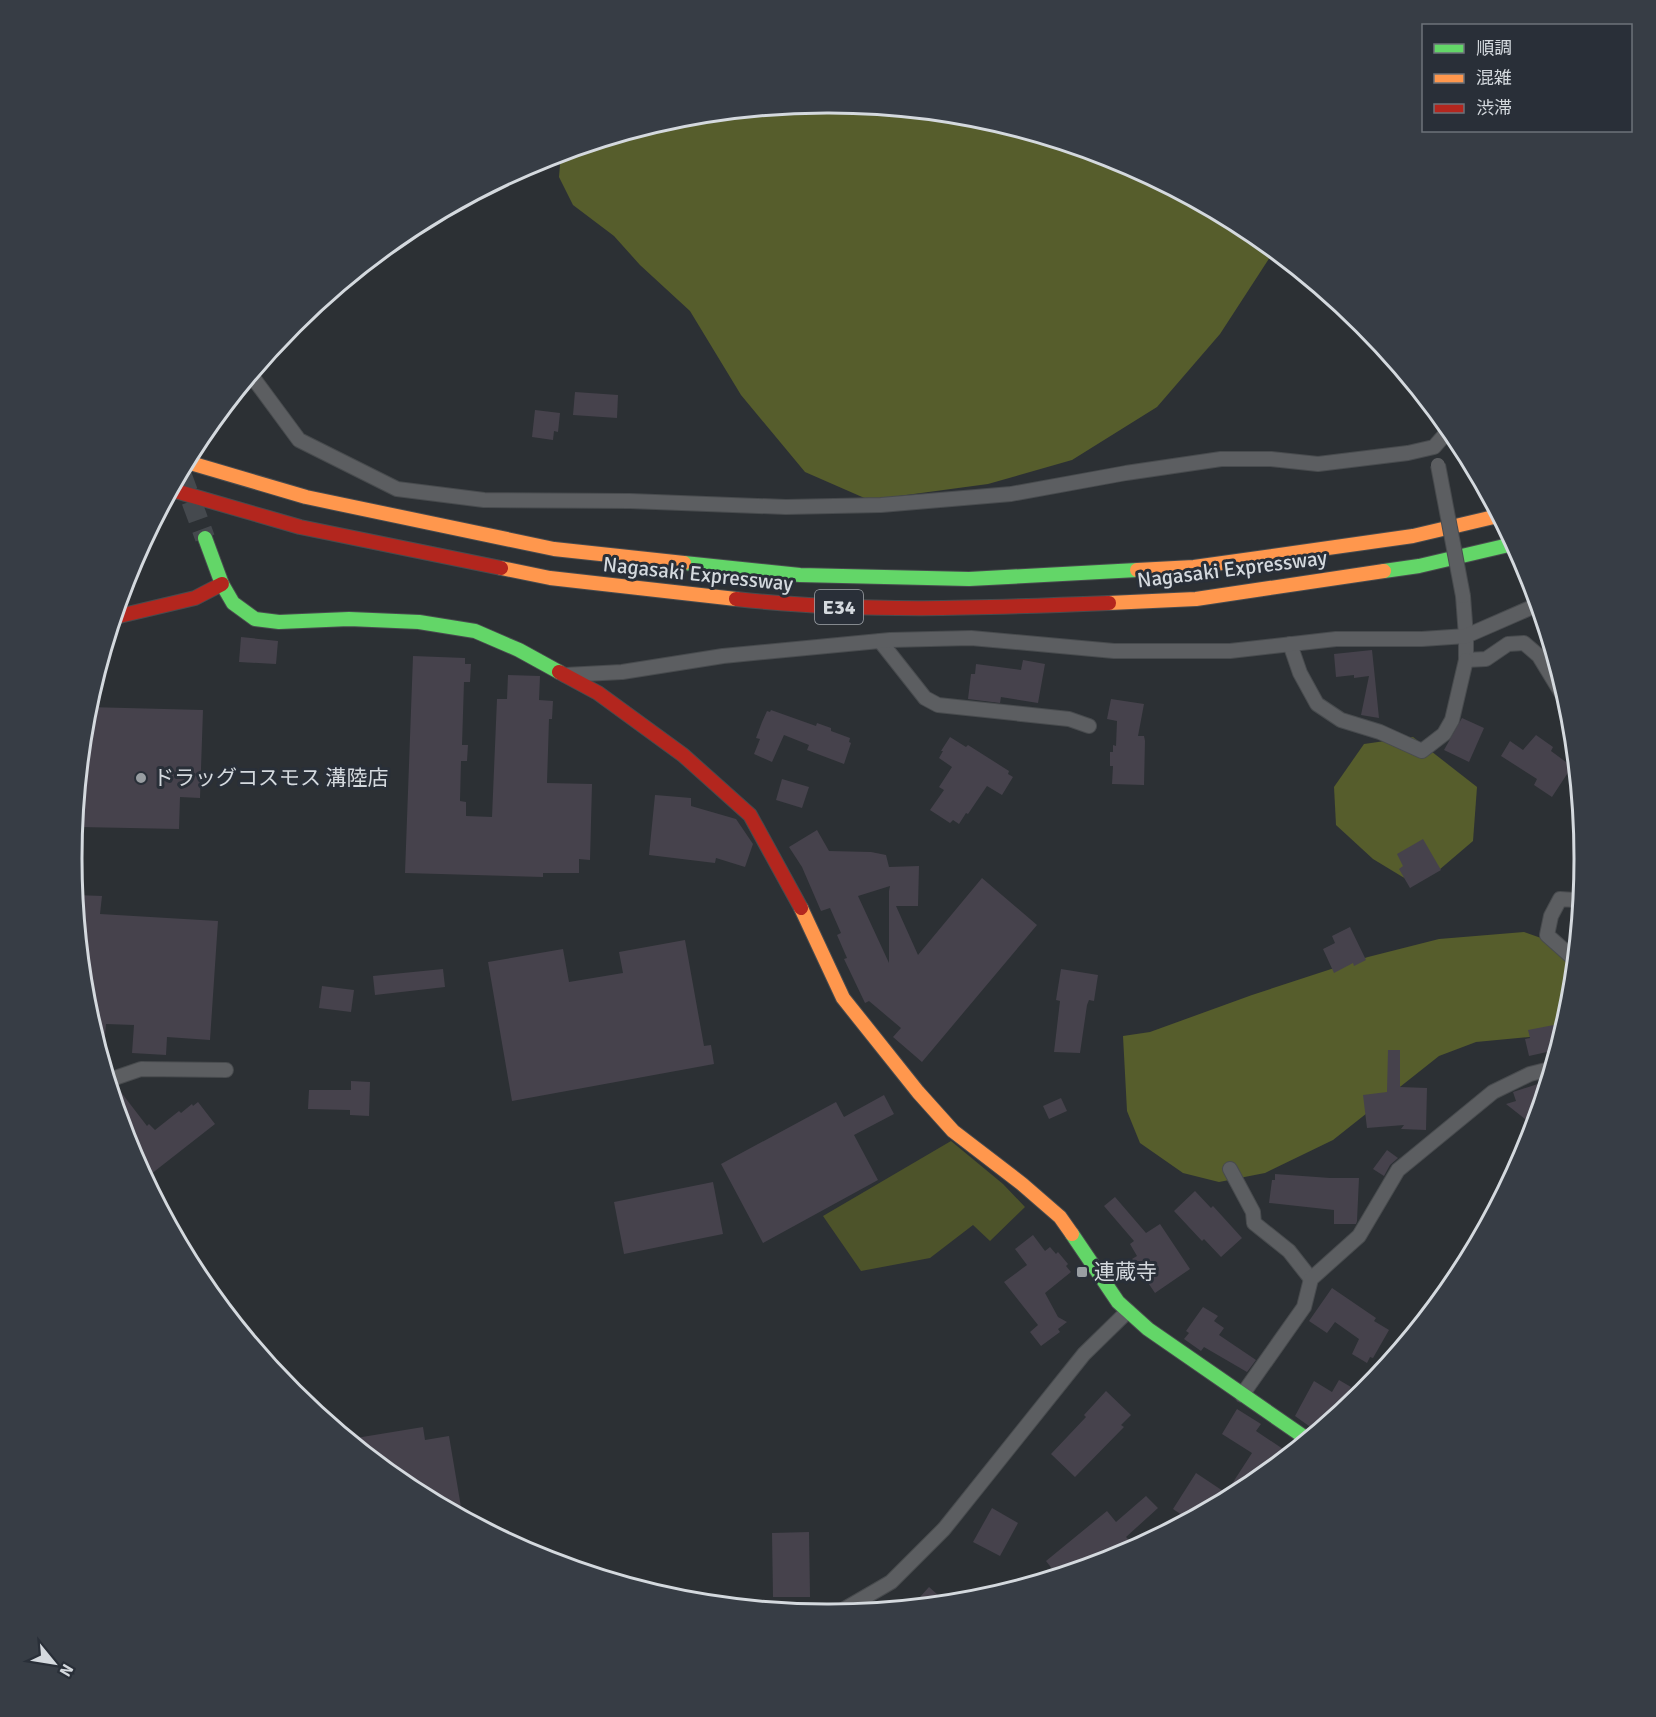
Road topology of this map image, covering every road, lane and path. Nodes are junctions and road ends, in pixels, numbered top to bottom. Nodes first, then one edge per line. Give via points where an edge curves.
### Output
1 (256, 382) edge
2 (1443, 437) edge
3 (1434, 447) junction
4 (195, 464) edge
5 (179, 492) edge
6 (1491, 518) edge
7 (205, 538) tunnel mouth
8 (1505, 546) edge
9 (222, 584) junction
10 (1530, 608) edge
11 (123, 615) edge
12 (1466, 636) junction
13 (880, 641) junction
14 (1290, 645) junction
15 (1466, 660) junction
16 (1550, 674) edge
17 (565, 675) junction
18 (1089, 726) dead end
19 (1572, 900) edge
20 (1567, 953) edge
21 (226, 1070) dead end
22 (1542, 1072) edge
23 (116, 1078) edge
24 (1230, 1169) dead end
25 (1311, 1279) junction
26 (1128, 1311) junction
27 (1242, 1395) junction
28 (1301, 1435) edge
29 (854, 1603) edge

1 - 3 street via 299,440 397,489 484,500 786,507 881,505 1011,494 1221,459 1318,464
2 - 3 street
3 - 12 street, bridge
4 - 6 main road, Nagasaki Expressway / E34 via 306,497 554,549 800,575 969,579 1194,567 1413,536
5 - 8 main road, Nagasaki Expressway / E34 via 300,527 550,578 799,606 971,609 1196,599 1419,566
7 - 9 main road
9 - 11 main road via 195,598
9 - 17 main road via 233,603 255,619 419,622 475,631
10 - 12 street
12 - 14 street via 1336,639
12 - 15 street
13 - 14 street via 971,638 1114,651 1230,651
13 - 17 street via 723,656 622,672
13 - 18 street via 925,698 938,705 1069,719
14 - 15 street via 1317,704 1341,720 1422,751 1444,734 1452,720
15 - 16 street via 1486,659 1508,644 1524,643 1539,656
17 - 26 main road via 598,693 683,755 750,815 794,892 843,998 953,1131 1060,1217
19 - 20 street via 1560,899 1547,935
21 - 23 street via 141,1069
22 - 25 street via 1493,1092 1398,1170 1359,1236
24 - 25 street via 1253,1212 1254,1223 1289,1251
25 - 27 street via 1304,1307
26 - 27 main road
26 - 29 street via 1084,1354 944,1529 891,1581
27 - 28 main road

